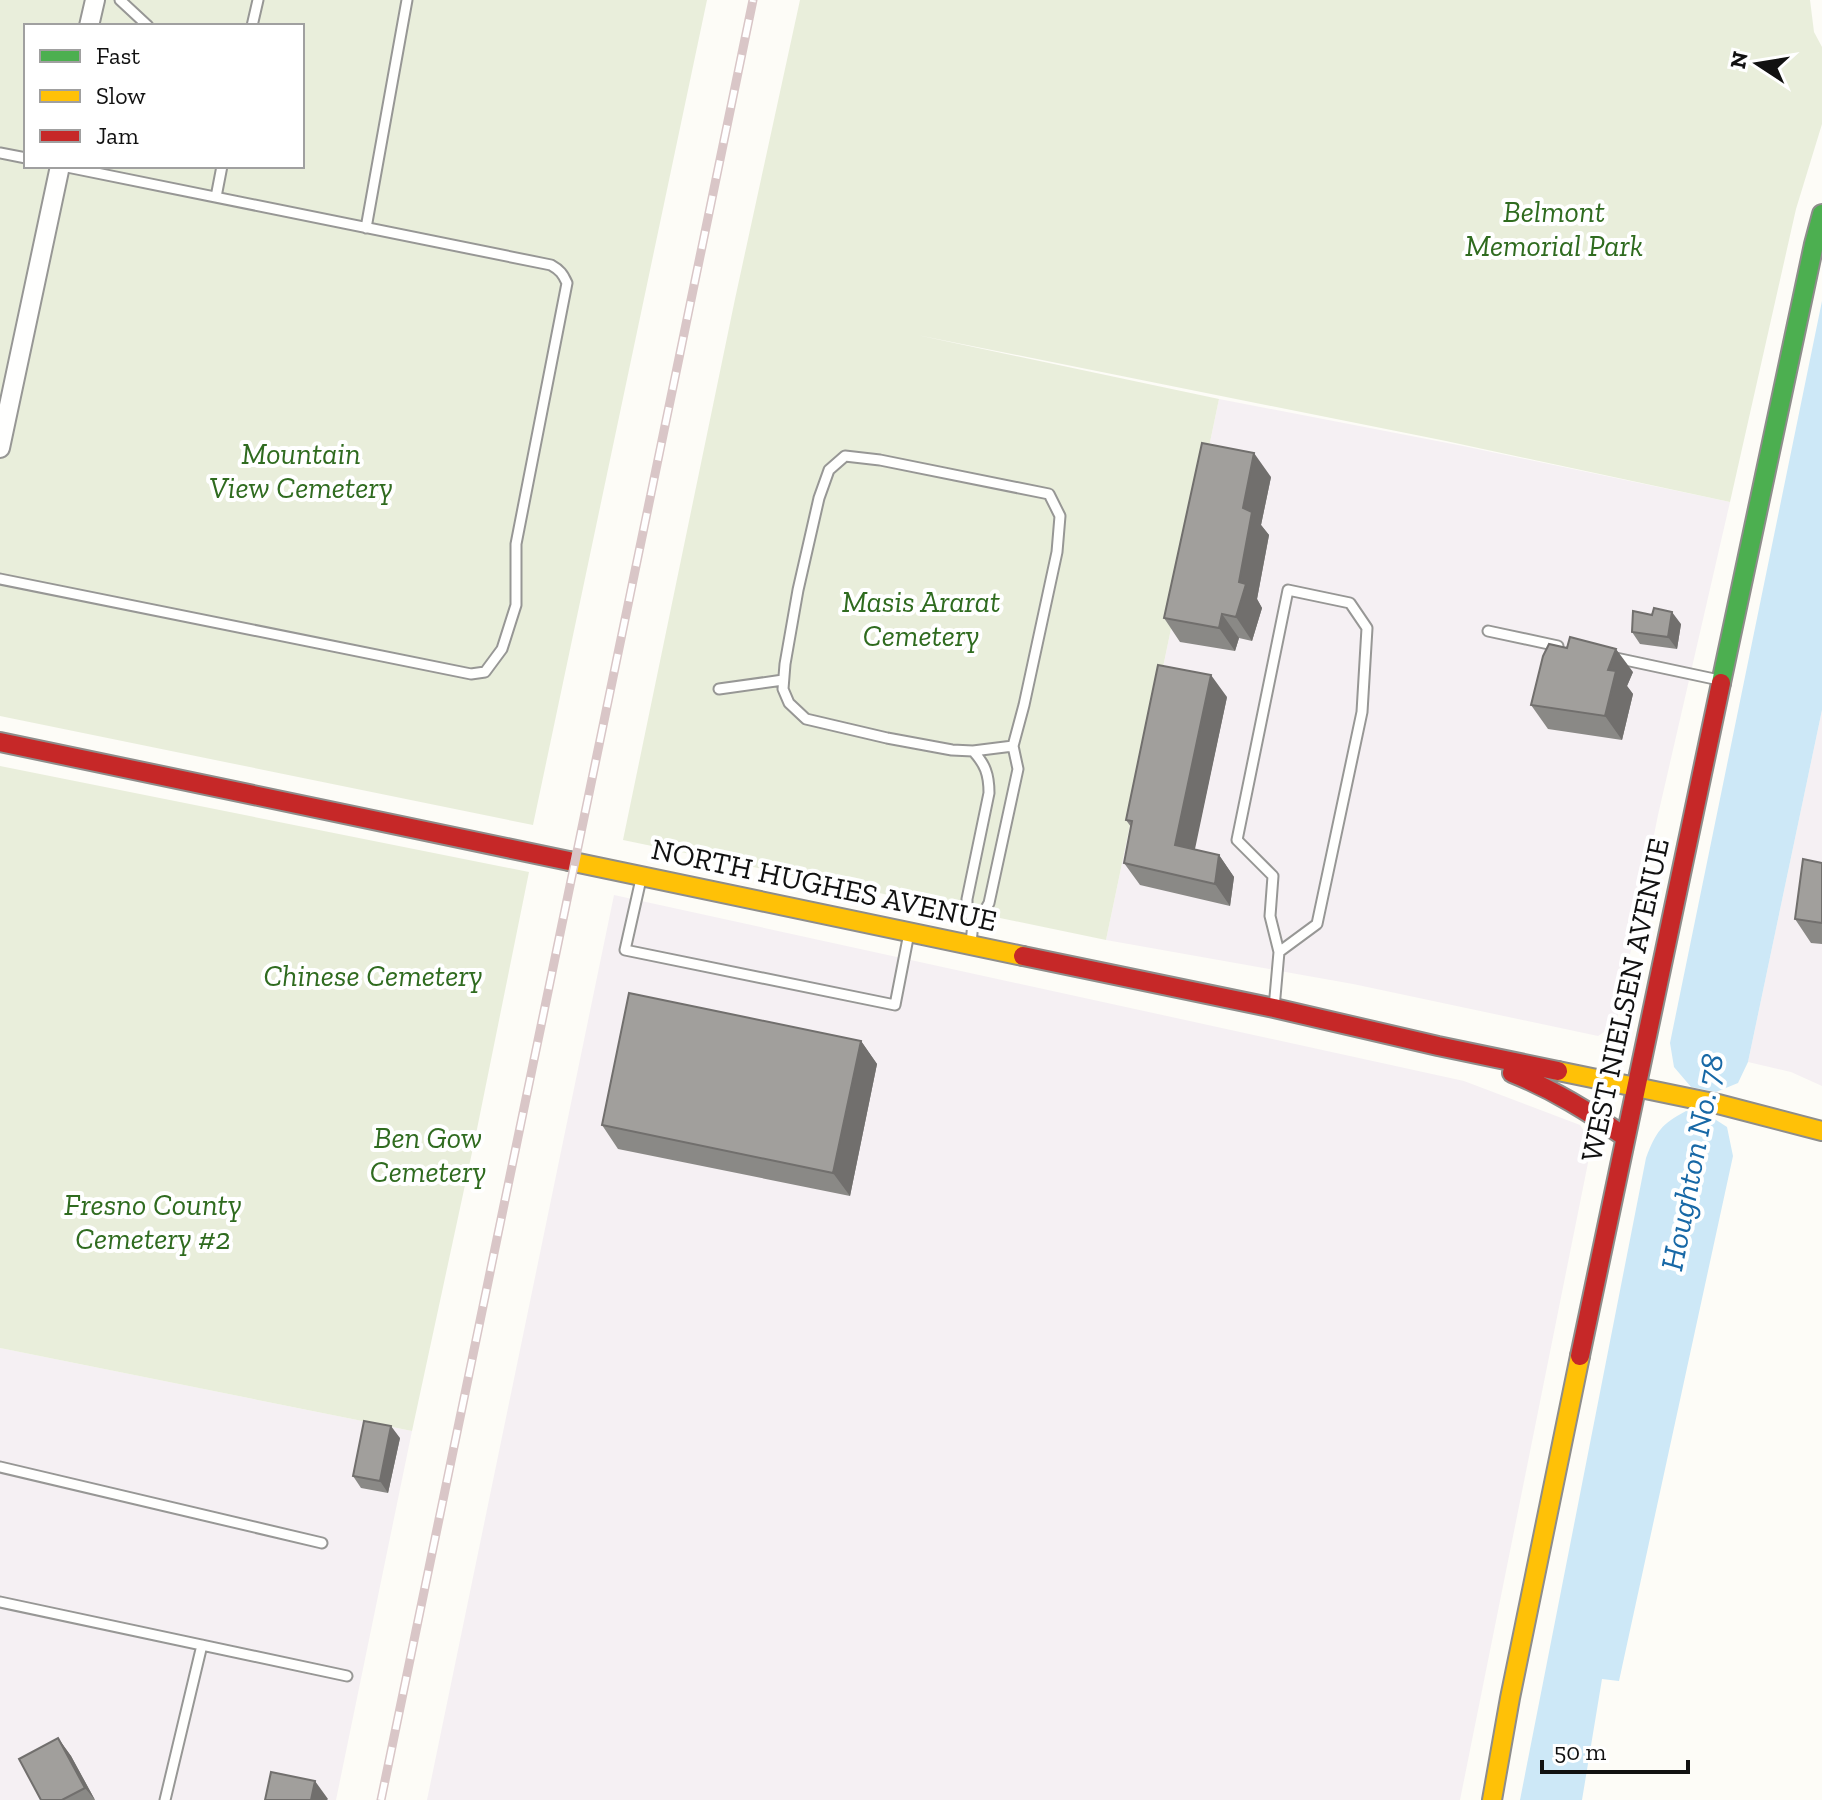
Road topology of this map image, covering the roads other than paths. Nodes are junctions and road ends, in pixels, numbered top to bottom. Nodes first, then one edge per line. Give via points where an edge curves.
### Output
1 (95, 0) edge
2 (120, 0) edge
3 (258, 0) edge
4 (407, 0) edge
5 (89, 24) edge
6 (146, 24) edge
7 (252, 24) edge
8 (0, 153) edge
9 (24, 158) edge
10 (61, 168) edge
11 (71, 168) edge
12 (222, 168) edge
13 (216, 197) junction
14 (1822, 214) edge
15 (366, 228) junction
16 (1, 438) edge
17 (0, 579) edge
18 (1488, 631) dead end
19 (1566, 648) edge
20 (1613, 658) edge
21 (783, 680) junction
22 (1722, 681) junction
23 (719, 689) dead end
24 (0, 742) edge
25 (1013, 746) junction
26 (973, 751) junction
27 (642, 876) junction
28 (973, 923) junction
29 (910, 931) junction
30 (971, 944) junction
31 (1279, 952) junction
32 (1274, 1008) junction
33 (1438, 1046) junction
34 (1636, 1087) junction
35 (1822, 1131) edge
36 (1625, 1137) junction
37 (0, 1467) edge
38 (322, 1543) dead end
39 (0, 1602) edge
40 (202, 1645) junction
41 (347, 1676) dead end
42 (165, 1800) edge
43 (1492, 1800) edge

1 - 5 street
2 - 6 lane
3 - 7 lane
4 - 15 lane
8 - 9 lane
10 - 16 street
11 - 13 lane
12 - 13 lane
13 - 15 lane
14 - 22 street, WEST NIELSEN AVENUE
15 - 17 lane via 551,265 567,283 516,544 516,605 502,649 485,672 471,674
18 - 19 lane
20 - 22 lane
21 - 23 lane
21 - 25 lane via 819,498 829,470 845,456 1049,494 1060,516 1057,552
21 - 26 lane via 789,703 806,719
22 - 34 street, WEST NIELSEN AVENUE
24 - 27 street, NORTH HUGHES AVENUE
25 - 26 lane
25 - 28 lane via 1018,769 989,903
26 - 28 lane via 989,777 967,899
27 - 29 street, NORTH HUGHES AVENUE
27 - 29 lane via 625,950 895,1005
28 - 30 lane
29 - 30 street, NORTH HUGHES AVENUE
30 - 32 street, NORTH HUGHES AVENUE
31 - 31 lane via 1270,916 1273,876 1237,840 1288,590 1350,603 1367,628 1362,712 1317,924
31 - 32 lane
32 - 33 street, NORTH HUGHES AVENUE
33 - 34 street, NORTH HUGHES AVENUE
33 - 36 street via 1542,1085
34 - 35 street, NORTH HUGHES AVENUE
34 - 36 street, WEST NIELSEN AVENUE
36 - 43 street, WEST NIELSEN AVENUE
37 - 38 lane
39 - 40 lane
40 - 41 lane
40 - 42 lane

